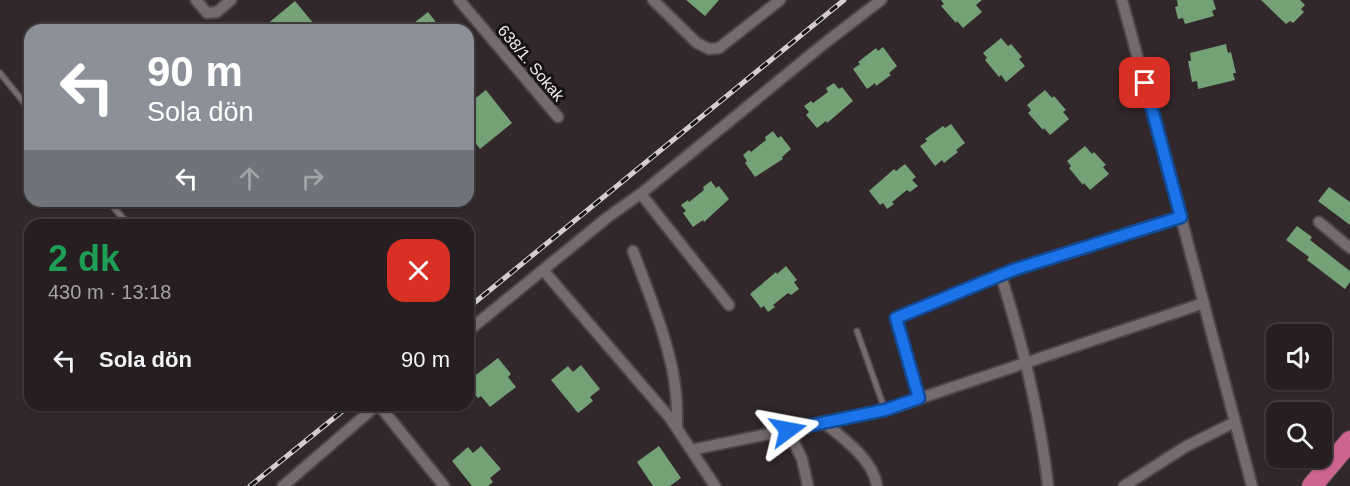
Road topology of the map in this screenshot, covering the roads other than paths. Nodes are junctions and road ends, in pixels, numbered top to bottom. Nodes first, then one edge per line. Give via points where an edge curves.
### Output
1 (196, 0) edge
2 (231, 0) edge
3 (459, 0) edge
4 (653, 0) edge
5 (780, 0) edge
6 (881, 0) edge
7 (1122, 0) edge
8 (0, 73) edge
9 (24, 103) edge
10 (558, 117) dead end
11 (641, 194) junction
12 (113, 207) edge
13 (1181, 217) junction
14 (124, 219) edge
15 (1319, 222) dead end
16 (1350, 248) edge
17 (633, 251) dead end
18 (543, 270) junction
19 (1001, 276) junction
20 (1204, 303) junction
21 (729, 305) dead end
22 (474, 326) edge
23 (857, 331) dead end
24 (1026, 362) junction
25 (919, 398) junction
26 (885, 410) junction
27 (371, 411) edge
28 (383, 411) edge
29 (823, 422) junction
30 (1235, 422) junction
31 (677, 428) junction
32 (788, 430) junction
33 (1350, 441) edge
34 (691, 450) junction
35 (1350, 458) edge
36 (283, 486) edge
37 (444, 486) edge
38 (715, 486) edge
39 (808, 486) edge
40 (878, 486) edge
41 (1048, 486) edge
42 (1124, 486) edge
43 (1252, 486) edge
44 (1312, 486) edge
45 (1326, 486) edge

1 - 2 street via 207,13 217,12
3 - 10 street, 638/1. Sokak
4 - 5 street via 697,43 709,49 719,48
6 - 11 street
7 - 13 street
8 - 9 lane
11 - 18 street
11 - 21 street
12 - 14 lane
13 - 19 street
13 - 20 street
15 - 16 street
17 - 31 street via 658,317 676,394
18 - 22 street
18 - 31 street
19 - 24 street
19 - 25 street via 896,318
20 - 24 street
20 - 30 street
23 - 26 lane
24 - 25 street
24 - 41 street
25 - 26 street
26 - 29 street
27 - 36 street
28 - 37 street
29 - 32 street
29 - 40 street via 851,445 868,465
30 - 42 street via 1185,447
30 - 43 street
31 - 34 street
32 - 34 street
32 - 39 street via 802,459
33 - 44 highway
34 - 38 street
35 - 45 highway

